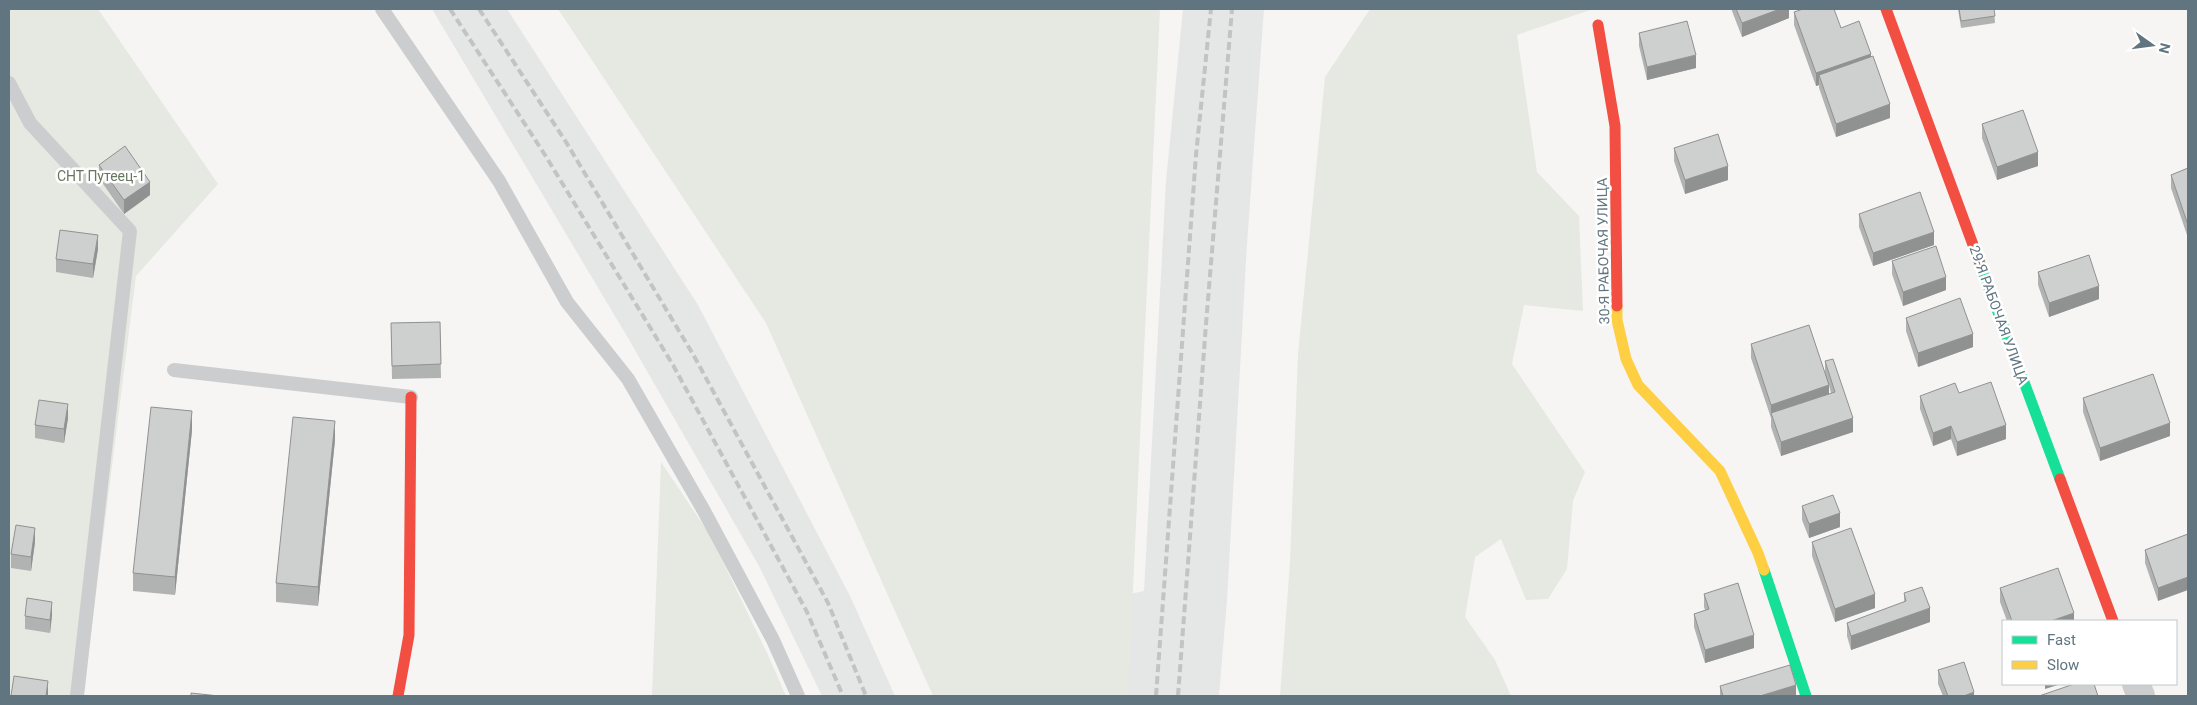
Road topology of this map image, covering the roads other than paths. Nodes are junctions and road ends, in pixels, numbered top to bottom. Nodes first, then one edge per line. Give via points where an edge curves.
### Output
1 (382, 9) edge
2 (1886, 9) edge
3 (1598, 25) dead end
4 (9, 83) edge
5 (174, 370) dead end
6 (411, 397) joint
7 (2113, 620) edge
8 (77, 696) edge
9 (398, 696) edge
10 (798, 696) edge
11 (1806, 696) edge

1 - 10 lane via 499,181 567,302 628,379 704,511 773,640
2 - 7 street, 29-Я РАБОЧАЯ УЛИЦА
3 - 11 street, 30-Я РАБОЧАЯ УЛИЦА via 1615,126 1617,320 1626,359 1638,385 1720,471 1758,553
4 - 8 lane via 30,123 130,231
5 - 6 lane
6 - 9 street via 409,635

